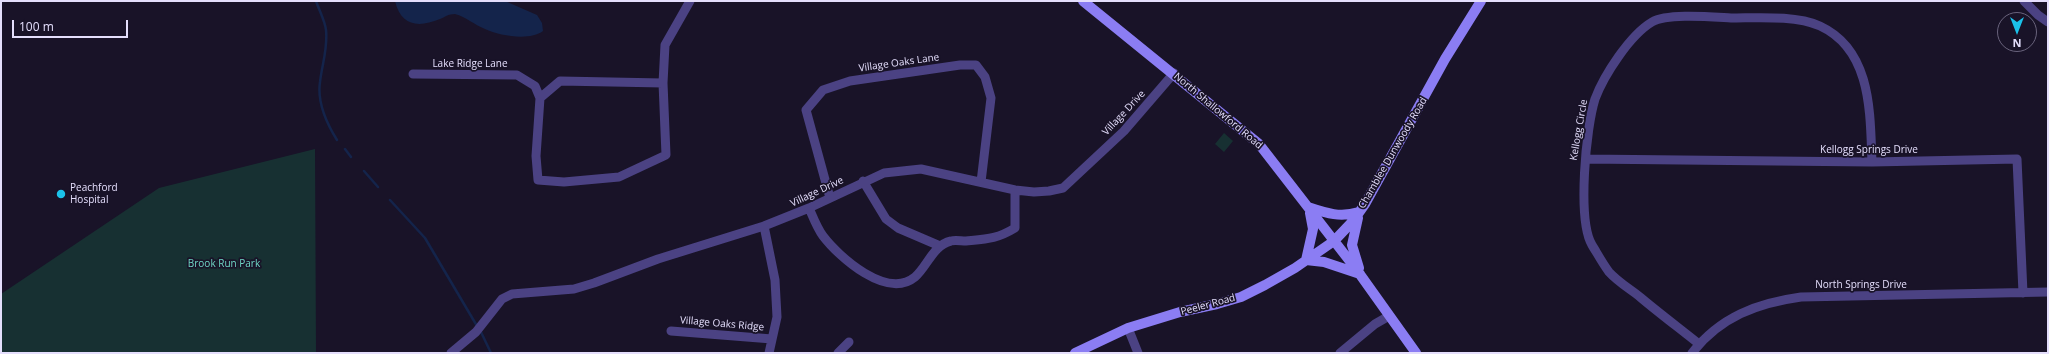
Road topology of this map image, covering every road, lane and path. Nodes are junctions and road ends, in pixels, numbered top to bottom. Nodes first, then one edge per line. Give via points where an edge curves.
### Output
1 (690, 1) edge
2 (1083, 1) edge
3 (1481, 1) edge
4 (2024, 1) edge
5 (2048, 22) edge
6 (1174, 73) junction
7 (413, 74) dead end
8 (663, 83) junction
9 (540, 98) junction
10 (1586, 159) junction
11 (1872, 162) junction
12 (864, 181) junction
13 (981, 182) junction
14 (1015, 190) junction
15 (830, 198) junction
16 (1308, 207) junction
17 (809, 208) junction
18 (1359, 212) junction
19 (764, 226) junction
20 (1334, 241) junction
21 (940, 246) junction
22 (1306, 260) junction
23 (1360, 275) junction
24 (2048, 292) edge
25 (2023, 293) junction
26 (1389, 316) junction
27 (1128, 328) junction
28 (671, 332) dead end
29 (772, 339) junction
30 (849, 342) dead end
31 (1699, 344) junction
32 (451, 353) edge
33 (769, 353) edge
34 (838, 353) edge
35 (1075, 353) edge
36 (1138, 353) edge
37 (1340, 353) edge
38 (1416, 353) edge
39 (1692, 353) edge

1 - 8 street via 665,45
2 - 6 street, North Shallowford Road
3 - 18 street, Chamblee Dunwoody Road via 1445,59
4 - 5 street via 2038,16
6 - 14 street, Village Drive via 1124,130 1063,188 1034,192
6 - 16 street, North Shallowford Road via 1259,144
7 - 9 street, Lake Ridge Lane via 517,75 535,86
8 - 9 street via 560,81
8 - 9 street via 666,155 619,177 564,182 538,180 536,156
10 - 11 street, Kellogg Springs Drive
10 - 11 street, Kellogg Circle via 1595,99 1626,48 1642,29 1654,21 1670,18 1715,17 1797,20 1819,26 1838,38 1850,50 1859,65 1870,105
10 - 31 street, Kellogg Circle via 1583,187 1590,242 1610,272
11 - 25 street, Kellogg Springs Drive via 2017,159
12 - 13 street, Village Drive via 884,173 921,170
12 - 15 street, Village Drive
12 - 21 street via 886,219 898,228
13 - 14 street, Village Drive
13 - 15 street, Village Oaks Lane via 991,98 985,77 976,65 960,65 850,81 823,90 806,110
14 - 21 street via 1015,228 1000,237 951,241
15 - 17 street, Village Drive
16 - 18 street via 1324,214
16 - 20 street, North Shallowford Road
16 - 22 street via 1313,229
17 - 19 street, Village Drive
17 - 21 street via 822,235 859,270 879,282 904,282 914,278
18 - 20 street, Chamblee Dunwoody Road
18 - 23 street via 1352,245
19 - 29 street via 776,280 777,317
19 - 32 street, Village Drive via 574,288 512,294 502,298 480,326
20 - 22 street, Peeler Road
20 - 23 street
22 - 23 street via 1324,262
22 - 27 street, Peeler Road via 1241,297
23 - 26 street
24 - 25 street, North Springs Drive
25 - 31 street, North Springs Drive via 1800,297 1774,300 1734,316
26 - 37 street via 1375,324
26 - 38 street
27 - 35 street, Peeler Road
27 - 36 street
28 - 29 street, Village Oaks Ridge
29 - 33 street
30 - 34 street
31 - 39 street, North Springs Drive

